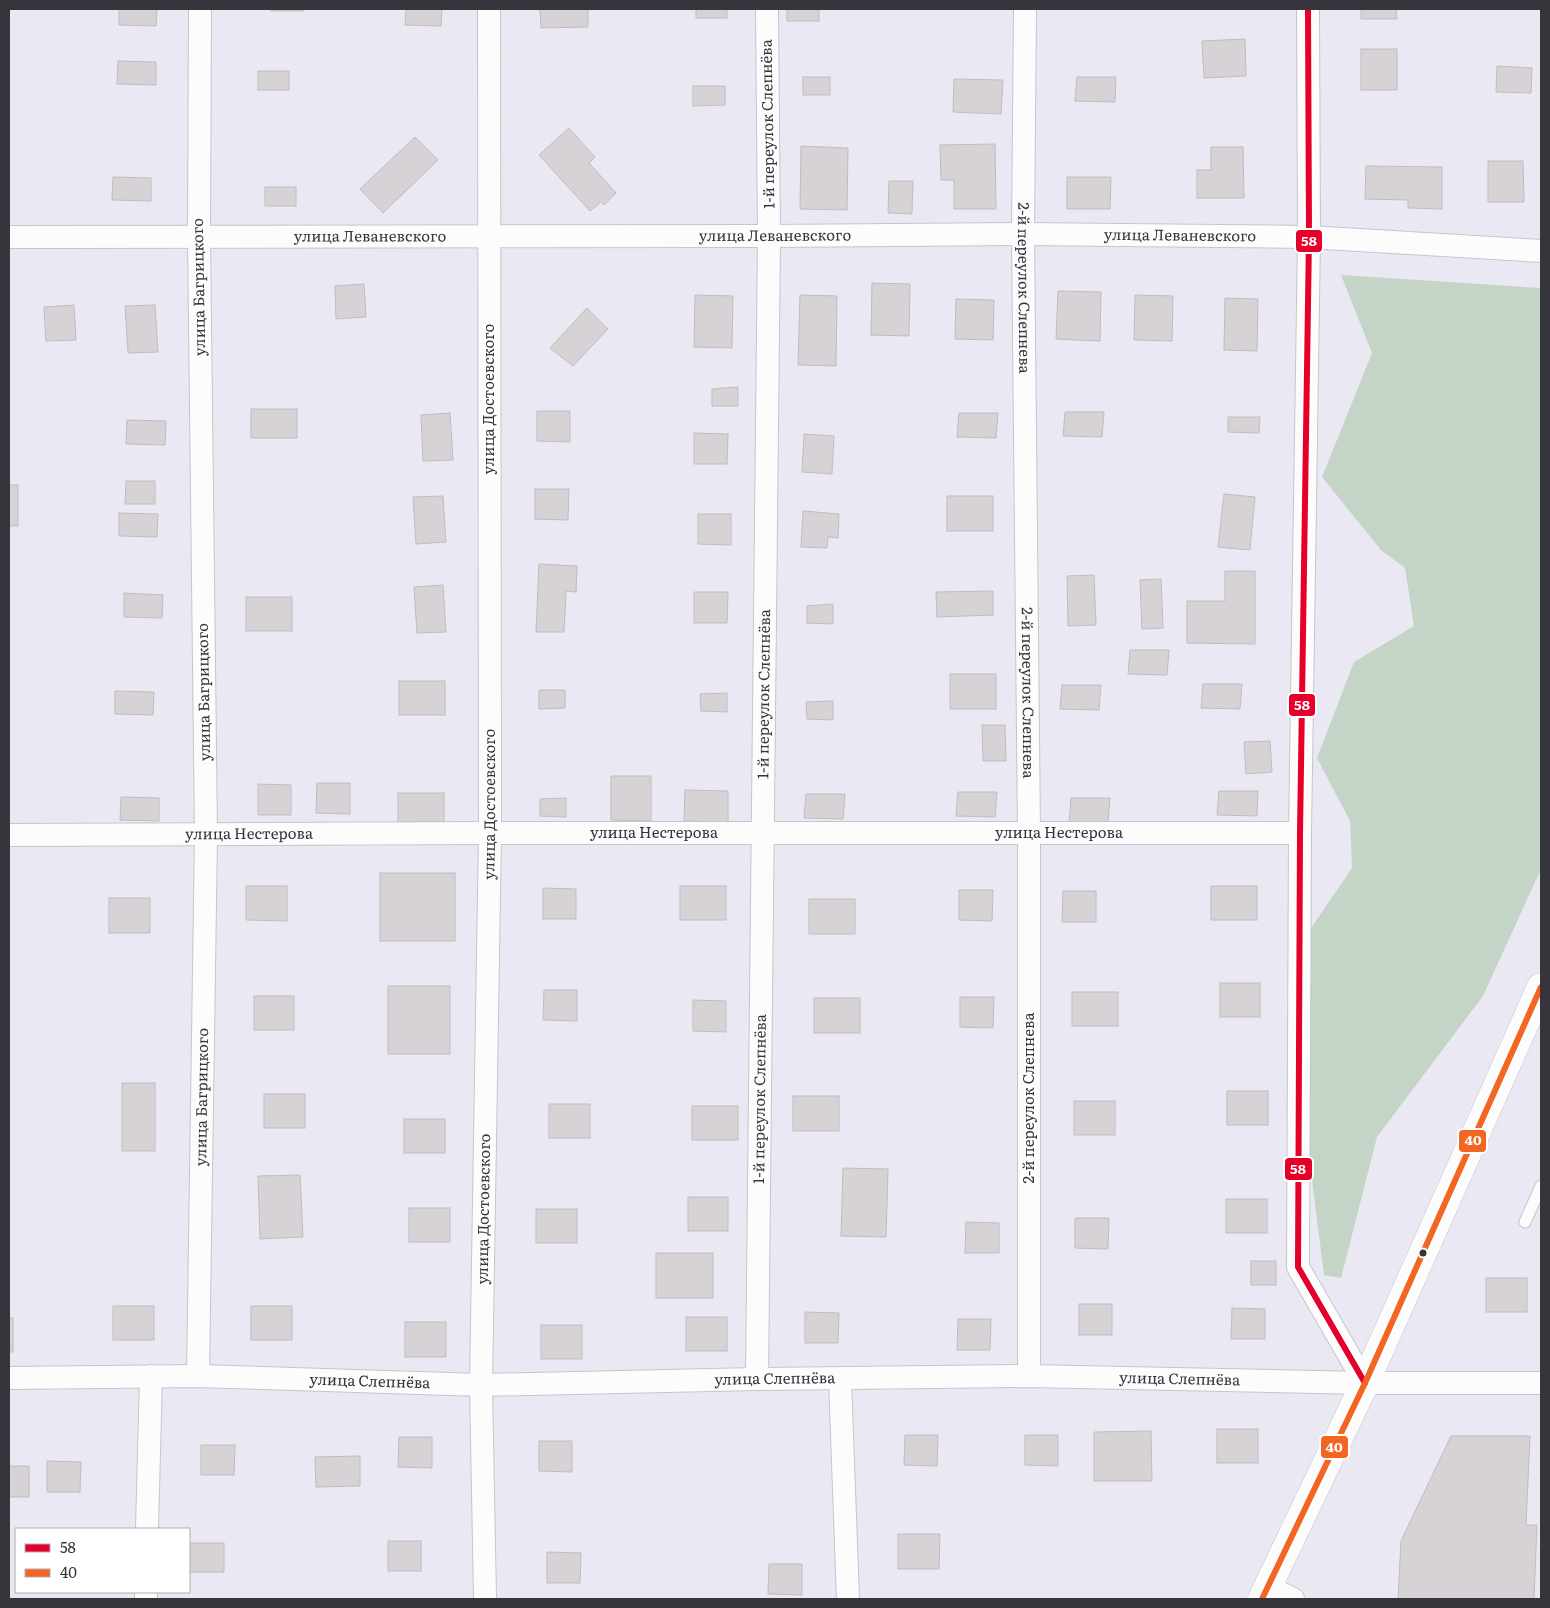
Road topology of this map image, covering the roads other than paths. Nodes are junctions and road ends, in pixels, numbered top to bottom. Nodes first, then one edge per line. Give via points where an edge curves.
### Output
1 (200, 9) edge
2 (489, 9) edge
3 (767, 9) edge
4 (1025, 9) edge
5 (1308, 9) edge
6 (1023, 234) junction
7 (198, 236) junction
8 (769, 236) junction
9 (9, 237) edge
10 (488, 237) junction
11 (1309, 237) junction
12 (1541, 251) edge
13 (490, 833) junction
14 (762, 833) junction
15 (1300, 833) junction
16 (1029, 834) junction
17 (9, 836) edge
18 (206, 836) junction
19 (1541, 987) edge
20 (1541, 1186) edge
21 (1525, 1222) dead end
22 (151, 1376) junction
23 (198, 1376) junction
24 (1029, 1376) junction
25 (9, 1378) edge
26 (840, 1379) junction
27 (757, 1380) junction
28 (1365, 1383) junction
29 (1541, 1383) edge
30 (482, 1385) junction
31 (147, 1528) edge
32 (1265, 1593) edge
33 (486, 1599) edge
34 (848, 1599) edge
35 (1293, 1599) edge

1 - 7 street, улица Багрицкого
2 - 10 street, улица Достоевского
3 - 8 street, 1-й переулок Слепнёва
4 - 6 street, 2-й переулок Слепнева
5 - 11 street
6 - 8 street, улица Леваневского
6 - 11 street, улица Леваневского
6 - 16 street, 2-й переулок Слепнева
7 - 9 street, улица Леваневского
7 - 10 street, улица Леваневского
7 - 18 street, улица Багрицкого
8 - 10 street, улица Леваневского
8 - 14 street, 1-й переулок Слепнёва
10 - 13 street, улица Достоевского
11 - 12 street, улица Леваневского
11 - 15 street
13 - 14 street, улица Нестерова
13 - 18 street, улица Нестерова
13 - 30 street, улица Достоевского
14 - 16 street, улица Нестерова
14 - 27 street, 1-й переулок Слепнёва
15 - 16 street, улица Нестерова
15 - 28 street via 1298,1267
16 - 24 street, 2-й переулок Слепнева
17 - 18 street, улица Нестерова
18 - 23 street, улица Багрицкого
19 - 28 main road
20 - 21 lane
22 - 23 street, улица Слепнёва
22 - 25 street, улица Слепнёва
22 - 31 street
23 - 30 street, улица Слепнёва
24 - 26 street, улица Слепнёва
24 - 28 street, улица Слепнёва
26 - 27 street, улица Слепнёва
26 - 34 street
27 - 30 street, улица Слепнёва
28 - 29 street, улица Слепнёва
28 - 32 main road
30 - 33 street, улица Достоевского
32 - 35 street

